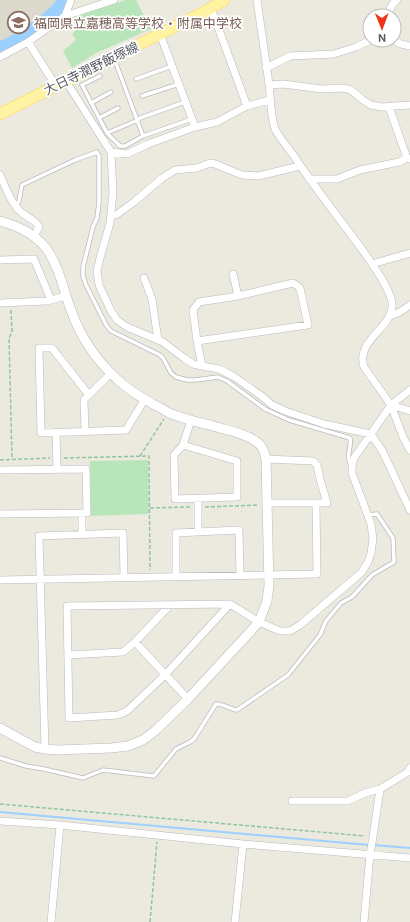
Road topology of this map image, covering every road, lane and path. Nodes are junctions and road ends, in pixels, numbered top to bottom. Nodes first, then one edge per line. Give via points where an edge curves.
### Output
1 (71, 0) edge
2 (114, 0) edge
3 (224, 0) edge
4 (257, 0) edge
5 (397, 0) edge
6 (211, 8) junction
7 (390, 8) edge
8 (65, 16) junction
9 (160, 34) junction
10 (28, 42) junction
11 (362, 44) edge
12 (0, 57) edge
13 (113, 57) junction
14 (172, 66) junction
15 (266, 68) junction
16 (100, 76) dead end
17 (136, 79) dead end
18 (66, 81) junction
19 (179, 84) junction
20 (269, 85) junction
21 (56, 86) junction
22 (111, 92) dead end
23 (142, 96) dead end
24 (270, 100) junction
25 (185, 102) junction
26 (91, 103) junction
27 (410, 105) edge
28 (247, 106) junction
29 (389, 106) junction
30 (118, 108) dead end
31 (0, 114) edge
32 (99, 118) junction
33 (192, 119) junction
34 (138, 120) junction
35 (195, 128) junction
36 (107, 133) junction
37 (143, 136) junction
38 (111, 152) junction
39 (408, 159) edge
40 (300, 166) junction
41 (0, 175) edge
42 (309, 179) junction
43 (16, 206) junction
44 (111, 215) junction
45 (0, 221) edge
46 (34, 236) junction
47 (410, 253) edge
48 (0, 260) edge
49 (372, 264) junction
50 (233, 274) dead end
51 (144, 278) dead end
52 (66, 296) junction
53 (238, 296) junction
54 (51, 300) junction
55 (0, 303) edge
56 (410, 305) edge
57 (11, 306) dead end
58 (390, 316) junction
59 (158, 340) junction
60 (197, 341) junction
61 (202, 366) junction
62 (111, 373) junction
63 (410, 390) edge
64 (89, 395) junction
65 (145, 399) junction
66 (391, 405) junction
67 (410, 411) edge
68 (165, 417) dead end
69 (191, 420) junction
70 (85, 431) junction
71 (56, 432) junction
72 (371, 434) junction
73 (183, 445) junction
74 (410, 450) edge
75 (140, 456) junction
76 (57, 458) junction
77 (12, 459) junction
78 (266, 459) junction
79 (0, 460) edge
80 (352, 466) junction
81 (57, 469) junction
82 (0, 470) edge
83 (198, 498) junction
84 (267, 503) junction
85 (316, 503) junction
86 (410, 510) edge
87 (82, 513) junction
88 (0, 514) edge
89 (367, 515) junction
90 (198, 532) junction
91 (82, 534) junction
92 (150, 570) dead end
93 (268, 574) junction
94 (240, 575) junction
95 (176, 576) junction
96 (124, 577) junction
97 (40, 579) junction
98 (0, 580) edge
99 (230, 604) junction
100 (170, 605) junction
101 (259, 622) junction
102 (135, 642) junction
103 (68, 655) junction
104 (165, 675) junction
105 (188, 699) junction
106 (0, 728) edge
107 (45, 750) junction
108 (0, 758) edge
109 (410, 768) edge
110 (380, 789) junction
111 (292, 801) dead end
112 (0, 804) edge
113 (0, 820) edge
114 (60, 825) junction
115 (157, 835) junction
116 (373, 837) junction
117 (243, 844) junction
118 (370, 852) junction
119 (410, 858) edge
120 (51, 922) edge
121 (150, 922) edge
122 (235, 922) edge
123 (364, 922) edge

1 - 8 street
2 - 8 street
3 - 6 main road, 大日寺潤野飯塚線
4 - 15 street
5 - 7 street
6 - 9 main road, 大日寺潤野飯塚線
6 - 28 street
8 - 10 street
9 - 13 main road, 大日寺潤野飯塚線
9 - 14 street
10 - 12 street
10 - 21 street
11 - 15 street via 334,54 290,56
13 - 18 main road, 大日寺潤野飯塚線
13 - 34 lane
14 - 17 lane
14 - 19 street
15 - 20 street
16 - 26 lane via 82,85
18 - 21 main road, 大日寺潤野飯塚線
18 - 38 street
19 - 23 lane
19 - 25 street
20 - 24 street
20 - 29 street via 343,88 351,90 371,105
21 - 31 main road, 大日寺潤野飯塚線
22 - 26 lane
24 - 28 street
24 - 40 street via 276,130
25 - 33 street
25 - 34 lane
26 - 32 lane
27 - 29 street
28 - 35 street via 217,122
29 - 39 street
30 - 32 lane
32 - 36 lane
33 - 35 street
33 - 37 lane
34 - 36 lane
34 - 37 lane
35 - 38 street via 127,154
36 - 37 lane via 120,146
38 - 44 street
39 - 42 street via 360,170 337,179
40 - 42 street
40 - 44 street via 258,176 242,175 210,163 197,168 175,170 116,215
41 - 43 street
42 - 49 street
43 - 46 street via 38,224
43 - 80 lane via 22,185 97,152 99,202 83,276 106,325 111,331 160,355 171,374 176,377 191,380 218,377 265,409 289,420 350,438 348,460
44 - 59 street via 97,272 99,285 118,320 127,327
45 - 46 street via 12,224
46 - 52 street via 51,256
47 - 49 street
48 - 54 street via 34,260
49 - 58 street via 391,300
50 - 53 street
51 - 59 street via 152,299
52 - 54 street
52 - 62 street via 80,332
53 - 60 street via 199,302 193,310
53 - 60 street via 293,283 300,288 308,325
54 - 55 street
56 - 58 street
57 - 77 path via 12,332 9,338
58 - 66 street via 363,351 362,360 364,367
59 - 61 street via 193,364
60 - 61 street
61 - 72 street via 219,369 233,376 272,405 286,411 324,424
62 - 64 street
62 - 65 street
63 - 66 street
64 - 70 street via 84,400
64 - 71 street via 52,348 39,348 41,433
65 - 69 street
65 - 70 street via 126,430
66 - 67 street
66 - 72 street
66 - 74 street
68 - 75 path
69 - 73 street
69 - 78 street via 252,439 264,450
70 - 71 street
71 - 76 street
72 - 80 street via 354,458
72 - 86 street via 383,452
73 - 83 street via 174,454 175,499
73 - 83 street via 237,461 237,497
75 - 76 path
75 - 92 path via 149,456
76 - 77 path
76 - 81 street
77 - 79 path
78 - 84 street
78 - 85 street via 313,462 317,466 327,503
80 - 89 street via 352,473
81 - 82 street
81 - 87 street via 86,468 87,513
83 - 90 street
84 - 85 street
84 - 93 street
85 - 93 street via 318,574
87 - 88 street
87 - 91 street
89 - 101 street via 373,539 371,554 361,573 290,631 280,631
89 - 108 lane via 377,514 393,538 394,562 372,575 352,597 341,603 326,621 320,635 288,675 237,710 216,704 194,739 176,749 154,776 103,770 84,778
90 - 94 street via 238,530
90 - 95 street via 176,532
91 - 96 street via 123,533
91 - 97 street via 39,536
93 - 94 street
93 - 101 street via 268,601
94 - 95 street
95 - 96 street
96 - 97 street
97 - 98 street
97 - 107 street
99 - 100 street
99 - 101 street
99 - 104 street
100 - 102 street
100 - 103 street via 67,606
101 - 105 street
102 - 103 street via 124,652
102 - 104 street
103 - 104 street via 69,718 127,711
104 - 105 street
105 - 107 street via 155,731 143,740 128,746
106 - 107 street
109 - 110 street via 408,772
110 - 111 street via 348,801
110 - 116 street
112 - 116 path
113 - 114 street
114 - 115 street
114 - 120 street
115 - 117 street
115 - 121 path
116 - 118 street
117 - 118 street
117 - 122 street
118 - 119 street
118 - 123 street

